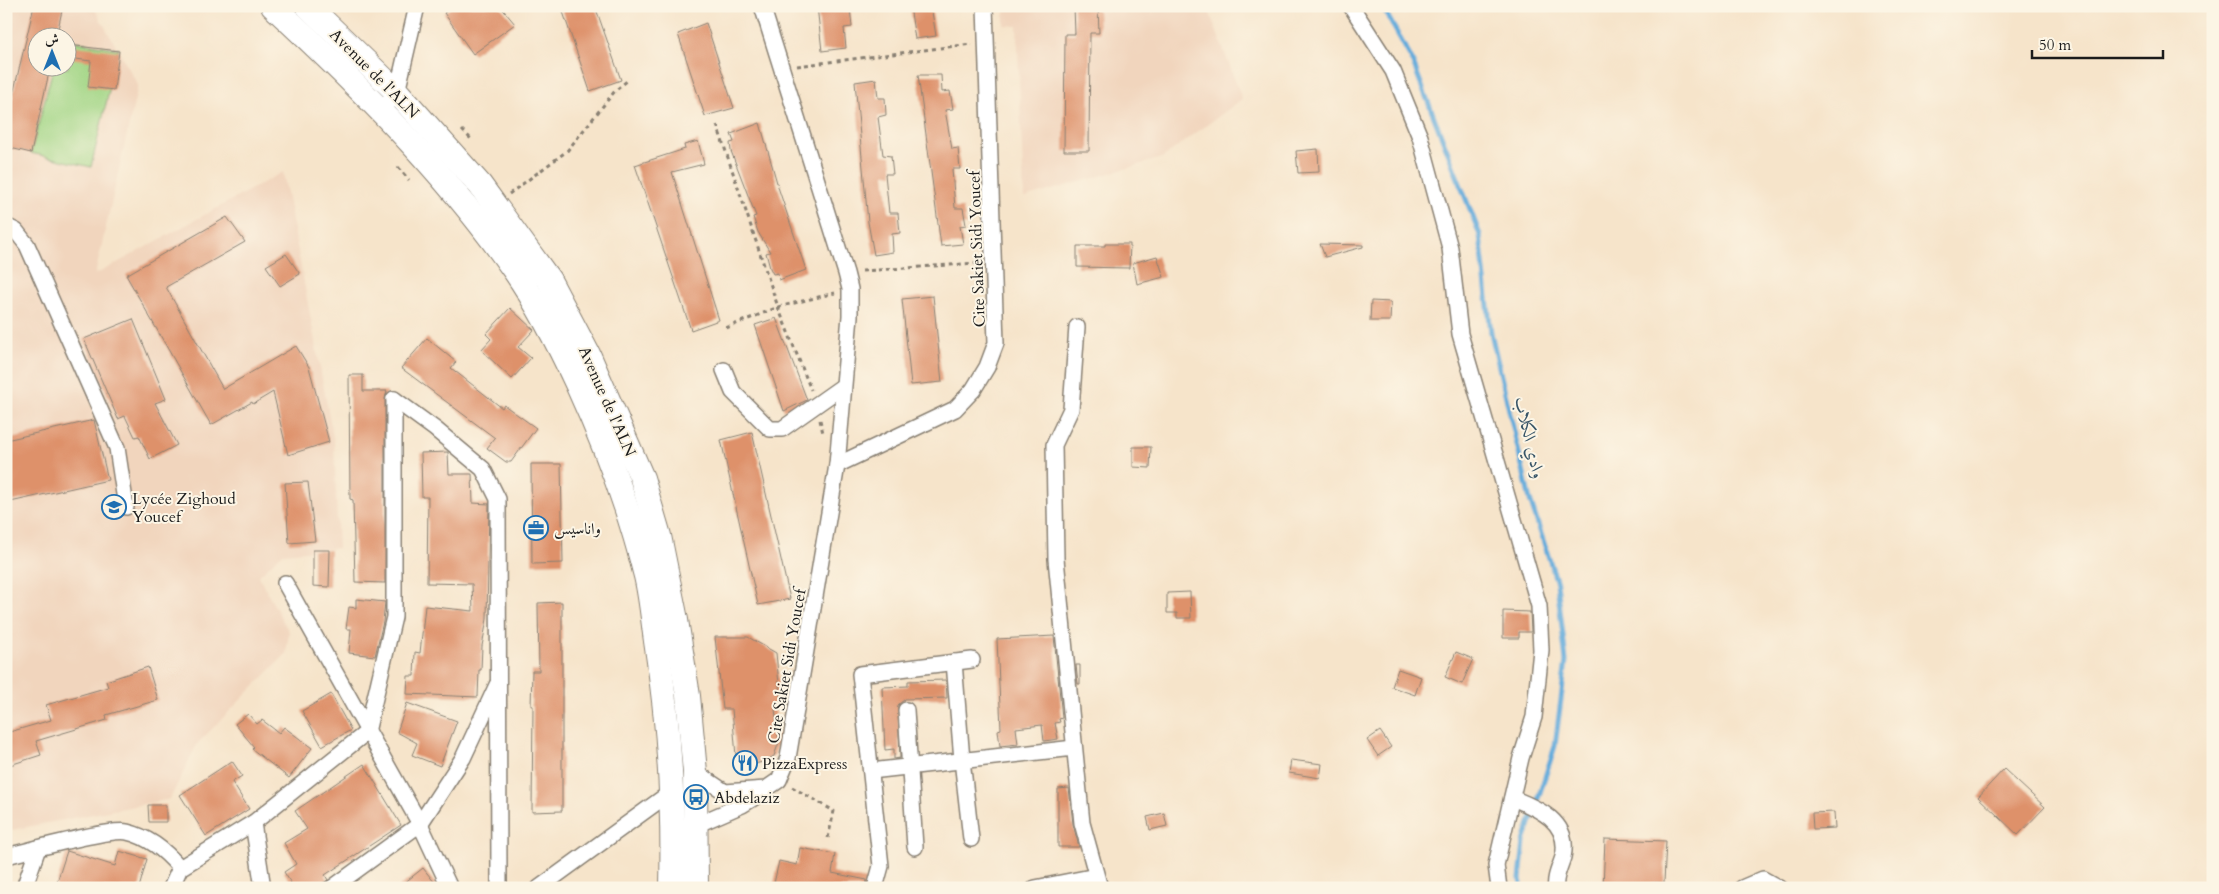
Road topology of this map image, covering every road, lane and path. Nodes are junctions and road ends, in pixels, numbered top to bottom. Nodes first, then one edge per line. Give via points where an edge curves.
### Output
1 (273, 6) edge
2 (308, 6) edge
3 (417, 6) edge
4 (762, 6) edge
5 (985, 6) edge
6 (1351, 6) edge
7 (986, 42) junction
8 (781, 68) junction
9 (628, 80) dead end
10 (396, 92) junction
11 (382, 111) junction
12 (717, 125) dead end
13 (462, 130) dead end
14 (472, 140) dead end
15 (398, 168) dead end
16 (409, 180) dead end
17 (495, 205) junction
18 (6, 226) edge
19 (995, 262) junction
20 (846, 272) junction
21 (850, 288) junction
22 (778, 306) junction
23 (726, 328) dead end
24 (1077, 328) dead end
25 (724, 370) dead end
26 (843, 386) junction
27 (818, 406) junction
28 (823, 434) dead end
29 (837, 465) junction
30 (126, 507) dead end
31 (286, 583) dead end
32 (972, 660) dead end
33 (954, 662) junction
34 (499, 679) junction
35 (906, 710) dead end
36 (367, 732) junction
37 (1074, 748) junction
38 (962, 760) junction
39 (909, 766) junction
40 (871, 770) junction
41 (696, 772) junction
42 (779, 780) junction
43 (766, 789) junction
44 (671, 792) junction
45 (1512, 798) junction
46 (253, 823) junction
47 (420, 824) junction
48 (696, 825) junction
49 (828, 838) dead end
50 (971, 839) dead end
51 (673, 844) junction
52 (915, 847) dead end
53 (38, 848) junction
54 (6, 856) edge
55 (180, 868) junction
56 (1098, 882) edge
57 (24, 888) edge
58 (170, 888) edge
59 (263, 888) edge
60 (332, 888) edge
61 (450, 888) edge
62 (499, 888) edge
63 (538, 888) edge
64 (672, 888) edge
65 (696, 888) edge
66 (875, 888) edge
67 (1036, 888) edge
68 (1499, 888) edge
69 (1556, 888) edge
70 (1742, 888) edge
71 (1779, 888) edge

1 - 11 main road
2 - 10 main road, Avenue de l'ALN
3 - 10 street
4 - 8 street, Cite Sakiet Sidi Youcef
5 - 7 street, Cite Sakiet Sidi Youcef
6 - 45 street via 1393,71 1420,137 1450,248 1460,334 1539,606 1541,650 1534,717
7 - 8 path
7 - 19 street, Cite Sakiet Sidi Youcef
8 - 20 street, Cite Sakiet Sidi Youcef
9 - 17 path via 615,90 567,151
10 - 11 street
10 - 17 main road, Avenue de l'ALN
11 - 44 main road via 454,190 516,272 557,341 591,414 622,494 646,578 667,709
12 - 22 path
13 - 14 path
15 - 16 path
17 - 41 main road, Avenue de l'ALN via 549,280 588,354 642,478 659,536 676,620
18 - 30 street via 16,231 27,245 117,448
19 - 20 path
19 - 29 street, Cite Sakiet Sidi Youcef via 996,343 973,390 955,409
20 - 21 street, Cite Sakiet Sidi Youcef
21 - 22 path
21 - 26 street, Cite Sakiet Sidi Youcef
22 - 23 path
22 - 27 path
24 - 37 street via 1071,409 1054,445 1056,560
25 - 27 street via 733,392 770,429 782,429
26 - 27 street
26 - 29 street, Cite Sakiet Sidi Youcef
27 - 28 path
29 - 42 street, Cite Sakiet Sidi Youcef via 793,737
31 - 36 street
32 - 33 street
33 - 38 street
33 - 40 street via 860,674
34 - 36 street via 498,499 483,469 394,399 394,617
34 - 47 street via 462,758
34 - 62 street
35 - 39 street
36 - 46 street
36 - 47 street
37 - 38 street
37 - 56 street via 1082,823
38 - 39 street
38 - 50 street
39 - 40 street
39 - 52 street
40 - 66 street via 881,866
41 - 43 street via 725,792
41 - 48 main road, Avenue de l'ALN
42 - 43 street
42 - 49 path via 834,811
43 - 48 street
44 - 51 main road
44 - 63 street
45 - 68 street via 1496,866
45 - 69 street via 1547,813 1562,835 1563,854
46 - 55 street
46 - 59 street
47 - 60 street
47 - 61 street
48 - 51 street
48 - 65 main road, Avenue de l'ALN
51 - 64 main road
53 - 54 street
53 - 55 street via 125,831 150,840
53 - 57 street
55 - 58 street
56 - 67 street
70 - 71 street via 1763,879

